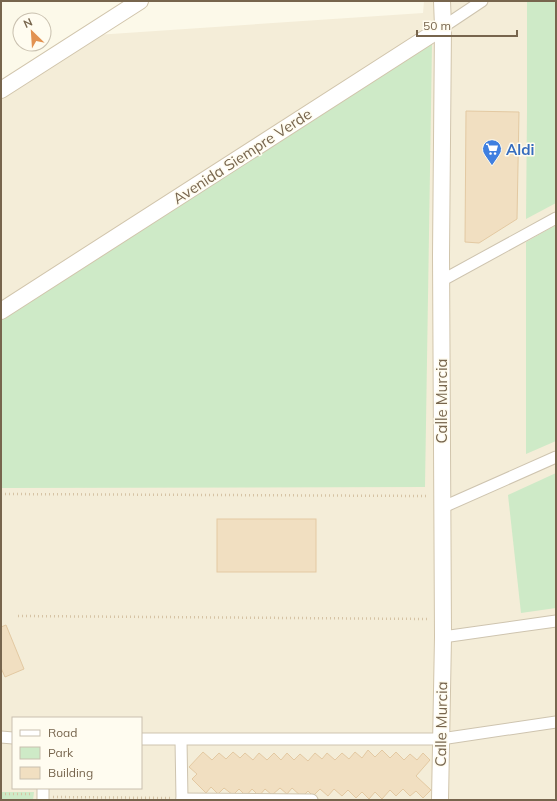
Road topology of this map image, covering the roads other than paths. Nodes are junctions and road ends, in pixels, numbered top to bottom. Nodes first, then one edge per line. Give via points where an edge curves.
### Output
1 (140, 1) edge
2 (442, 1) edge
3 (482, 1) edge
4 (443, 27) junction
5 (1, 90) edge
6 (556, 218) edge
7 (441, 281) junction
8 (1, 311) edge
9 (556, 457) edge
10 (441, 502) junction
11 (556, 621) edge
12 (443, 637) junction
13 (556, 722) edge
14 (142, 739) edge
15 (441, 739) junction
16 (181, 740) junction
17 (182, 799) edge
18 (312, 800) edge
19 (440, 800) edge

1 - 5 street
2 - 4 street, Calle Murcia
3 - 4 street, Avenida Siempre Verde
4 - 7 street, Calle Murcia
4 - 8 street, Avenida Siempre Verde
6 - 7 street
7 - 10 street, Calle Murcia
9 - 10 street
10 - 12 street, Calle Murcia
11 - 12 street
12 - 15 street, Calle Murcia
13 - 15 street
14 - 16 street
15 - 16 street
15 - 19 street, Calle Murcia
16 - 17 street
17 - 18 street

